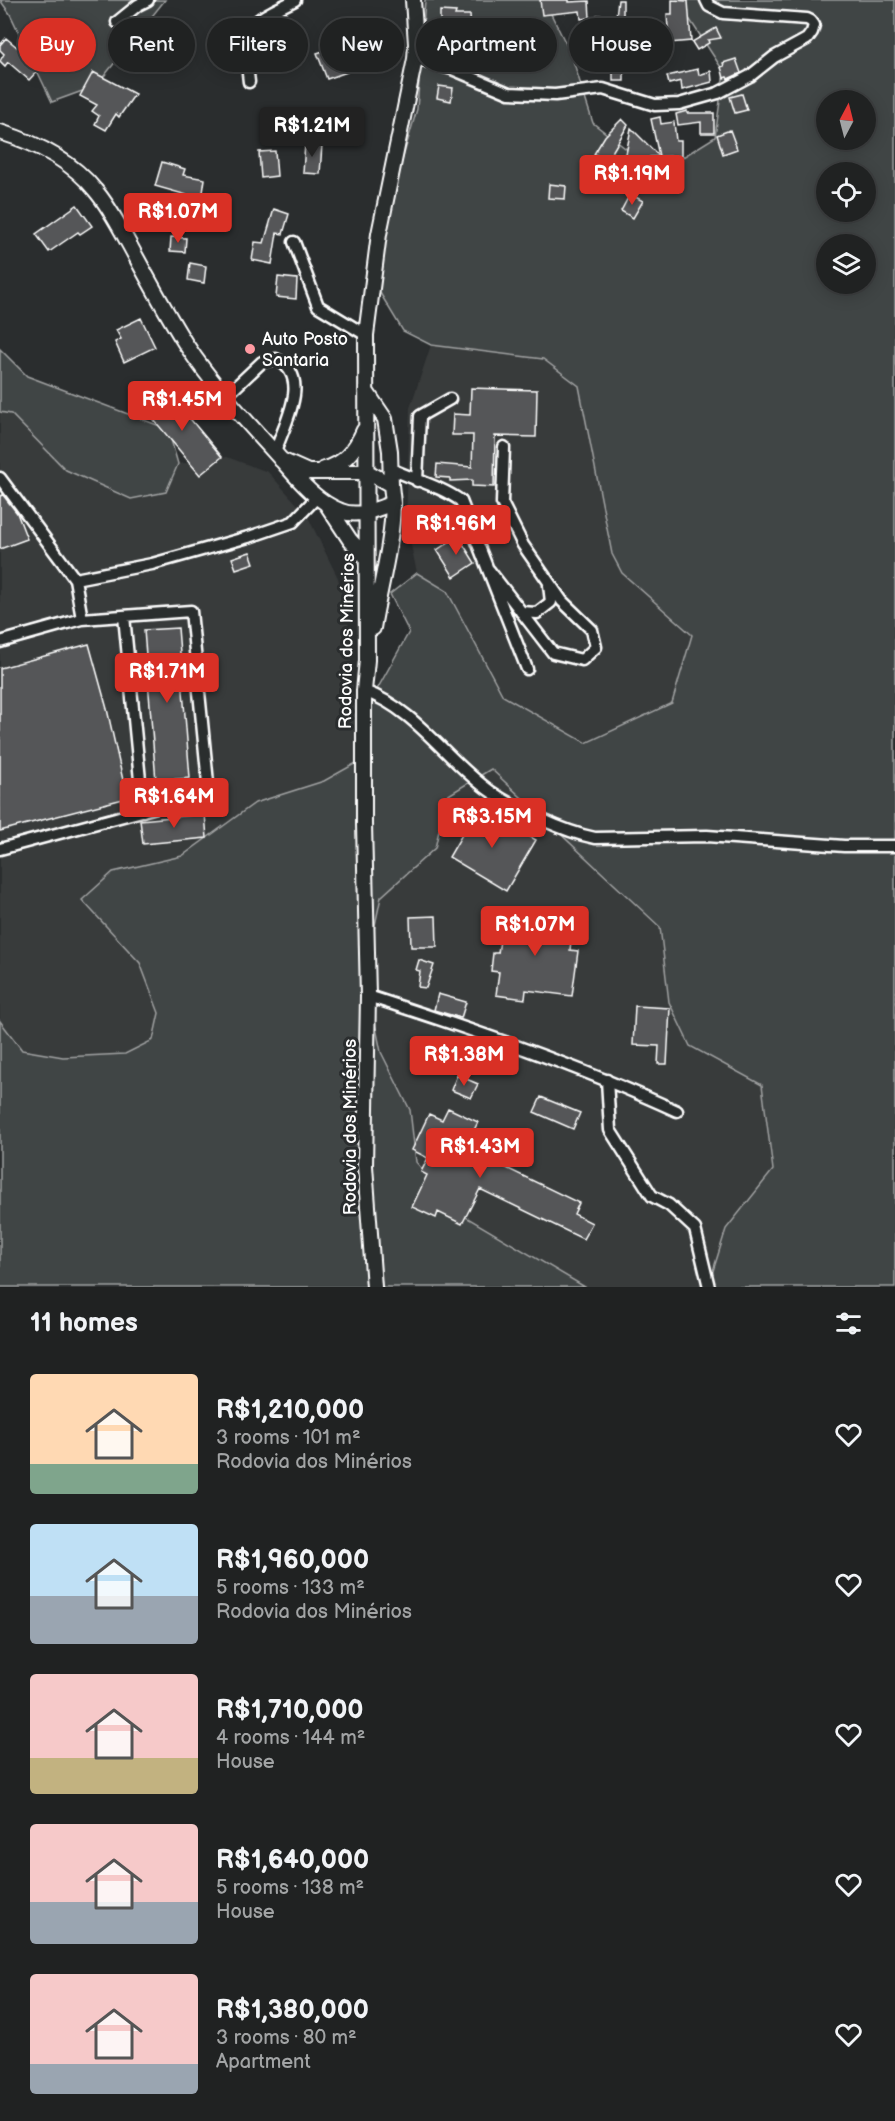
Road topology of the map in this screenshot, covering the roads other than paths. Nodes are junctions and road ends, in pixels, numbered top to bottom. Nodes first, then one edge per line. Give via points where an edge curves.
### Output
1 (148, 0) edge
2 (295, 0) edge
3 (412, 0) edge
4 (706, 0) edge
5 (122, 18) edge
6 (415, 59) junction
7 (249, 82) dead end
8 (0, 132) edge
9 (294, 242) dead end
10 (366, 335) junction
11 (366, 391) junction
12 (226, 396) junction
13 (450, 399) dead end
14 (367, 423) junction
15 (504, 447) dead end
16 (278, 457) junction
17 (391, 469) junction
18 (308, 472) junction
19 (366, 472) junction
20 (0, 478) edge
21 (417, 481) junction
22 (391, 485) junction
23 (322, 500) junction
24 (393, 503) junction
25 (365, 513) junction
26 (366, 557) junction
27 (489, 570) junction
28 (75, 579) junction
29 (548, 581) junction
30 (521, 612) junction
31 (124, 616) junction
32 (82, 619) junction
33 (0, 642) edge
34 (367, 660) junction
35 (527, 669) dead end
36 (364, 691) junction
37 (143, 811) junction
38 (895, 846) edge
39 (0, 849) edge
40 (368, 996) junction
41 (607, 1080) junction
42 (676, 1111) dead end
43 (374, 1287) edge
44 (709, 1287) edge

1 - 5 street
2 - 7 street via 249,30 245,46
3 - 6 main road, Rodovia dos Minérios
4 - 6 street via 723,13 807,19 814,25 807,39 750,76 718,93 679,104 655,105 603,89 555,95 509,93 452,69
6 - 10 main road, Rodovia dos Minérios via 379,234
8 - 12 main road via 46,150 80,174 96,191 185,343
9 - 10 street via 318,306
10 - 11 main road, Rodovia dos Minérios
11 - 14 main road, Rodovia dos Minérios
11 - 17 main road via 385,419
12 - 16 main road
12 - 16 street via 262,362 276,359 289,368 295,383 294,400
13 - 21 street via 420,416
14 - 18 main road via 358,444 341,462
14 - 19 main road, Rodovia dos Minérios
15 - 29 street via 502,503
16 - 18 main road
16 - 23 main road
17 - 21 street
17 - 22 main road
18 - 19 main road
19 - 22 main road
19 - 25 main road, Rodovia dos Minérios
20 - 28 street
21 - 27 street via 444,489 461,501
22 - 24 main road
23 - 25 main road via 343,512
23 - 26 main road
23 - 28 street via 293,522 252,536 152,564
24 - 25 main road
24 - 34 main road via 386,568
25 - 26 main road, Rodovia dos Minérios
26 - 34 main road, Rodovia dos Minérios
27 - 30 street
27 - 35 street
28 - 32 street
29 - 30 street via 551,602 537,613
29 - 30 street via 592,630 596,646 582,660 554,653
31 - 32 street
31 - 37 street
31 - 37 street via 191,611 193,622 209,793
32 - 33 street
34 - 36 main road, Rodovia dos Minérios
36 - 38 street via 392,703 490,791 577,834 595,838 707,836
36 - 40 main road, Rodovia dos Minérios
37 - 39 street
40 - 41 street
40 - 43 main road, Rodovia dos Minérios via 365,1166
41 - 42 street
41 - 44 street via 610,1130 652,1196 669,1205 695,1229

